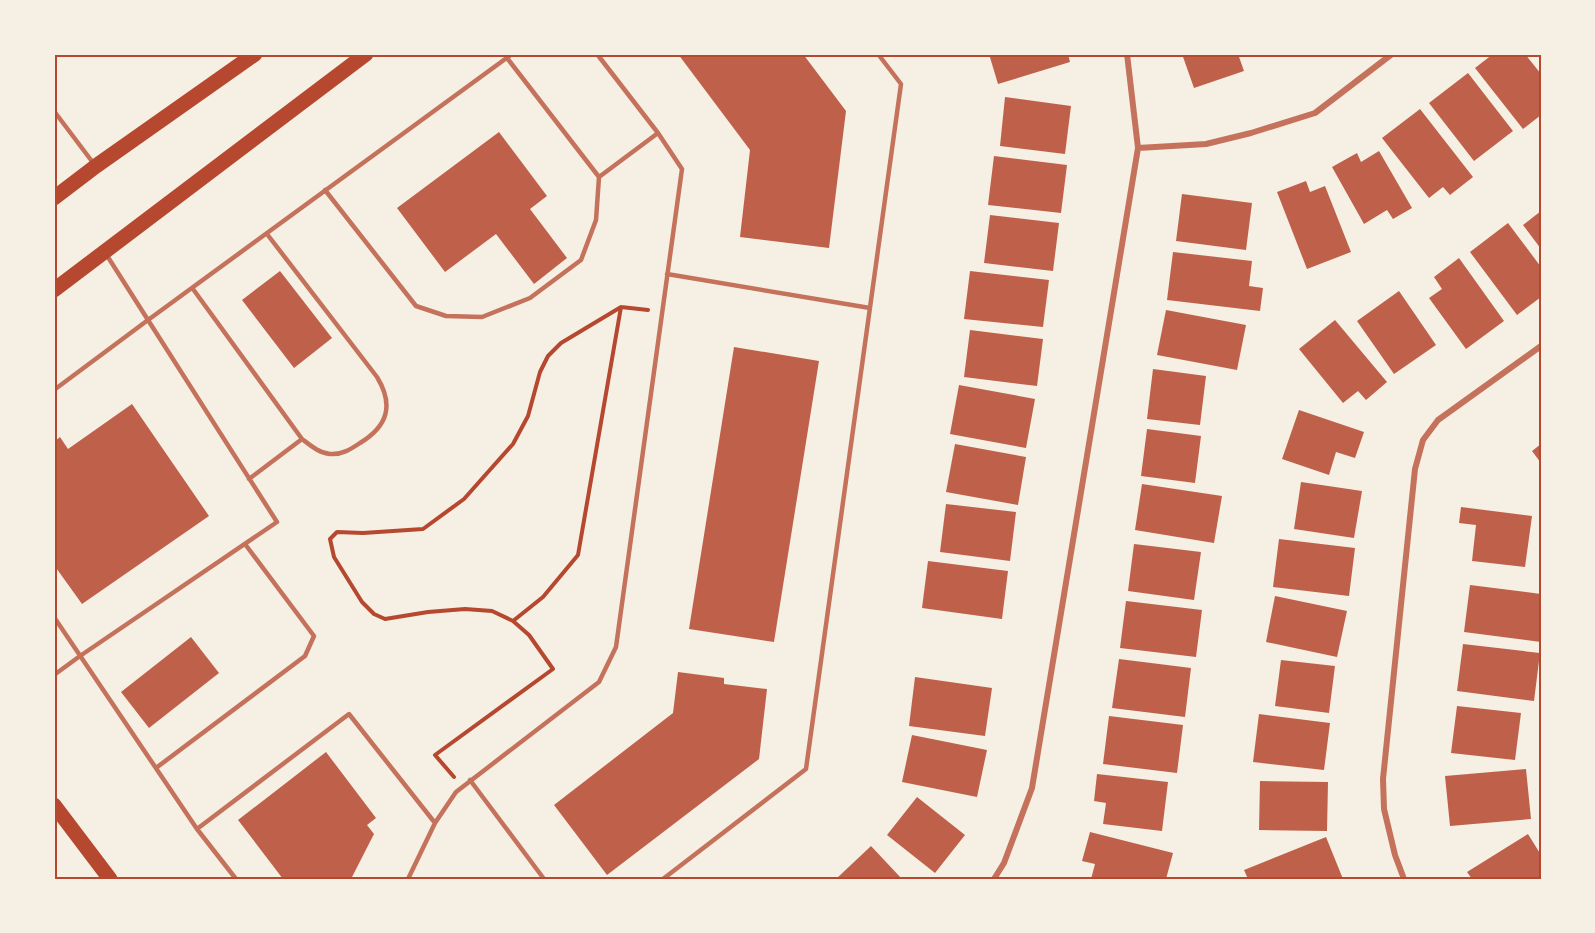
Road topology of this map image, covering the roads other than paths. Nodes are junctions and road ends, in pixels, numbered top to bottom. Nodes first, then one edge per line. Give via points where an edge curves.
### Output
1 (255, 54) edge
2 (366, 54) edge
3 (512, 54) edge
4 (597, 54) edge
5 (878, 54) edge
6 (1127, 54) edge
7 (1392, 54) edge
8 (507, 58) junction
9 (54, 111) edge
10 (658, 133) junction
11 (1138, 148) junction
12 (96, 166) junction
13 (599, 177) junction
14 (325, 190) junction
15 (54, 198) edge
16 (267, 234) junction
17 (105, 252) junction
18 (667, 274) junction
19 (193, 289) junction
20 (54, 290) edge
21 (870, 308) junction
22 (148, 320) junction
23 (1541, 346) edge
24 (54, 390) edge
25 (302, 439) junction
26 (249, 479) junction
27 (245, 544) junction
28 (54, 617) edge
29 (80, 656) junction
30 (54, 675) edge
31 (156, 768) junction
32 (470, 780) junction
33 (54, 805) edge
34 (435, 823) junction
35 (197, 829) junction
36 (110, 879) edge
37 (236, 879) edge
38 (408, 879) edge
39 (544, 879) edge
40 (663, 879) edge
41 (994, 879) edge
42 (1404, 879) edge

1 - 12 main road
2 - 17 main road
3 - 8 lane
4 - 10 lane
5 - 21 lane via 901,84
6 - 11 street
7 - 11 street via 1316,112 1206,144
8 - 13 lane
8 - 14 lane
9 - 12 lane
10 - 13 lane
10 - 18 lane via 681,169
11 - 41 street via 1032,788 1004,863
12 - 15 main road
13 - 14 lane via 596,220 581,260 530,298 482,317 446,316 416,306
14 - 16 lane
16 - 19 lane
16 - 25 lane via 377,377 386,395 382,423 350,450 329,454
17 - 20 main road
17 - 22 lane
18 - 21 lane
18 - 32 lane via 616,647 599,682
19 - 22 lane
19 - 25 lane
21 - 40 lane via 806,769
22 - 24 lane
22 - 26 lane
23 - 42 street via 1438,420 1423,441 1415,469 1383,779 1384,808
25 - 26 lane
26 - 27 lane via 277,522
27 - 29 lane
27 - 31 lane via 314,636 305,656
28 - 29 lane
29 - 30 lane
29 - 31 lane
31 - 35 lane
32 - 34 lane via 456,792
32 - 39 lane
33 - 36 main road
34 - 35 lane via 349,714
34 - 38 lane
35 - 37 lane

